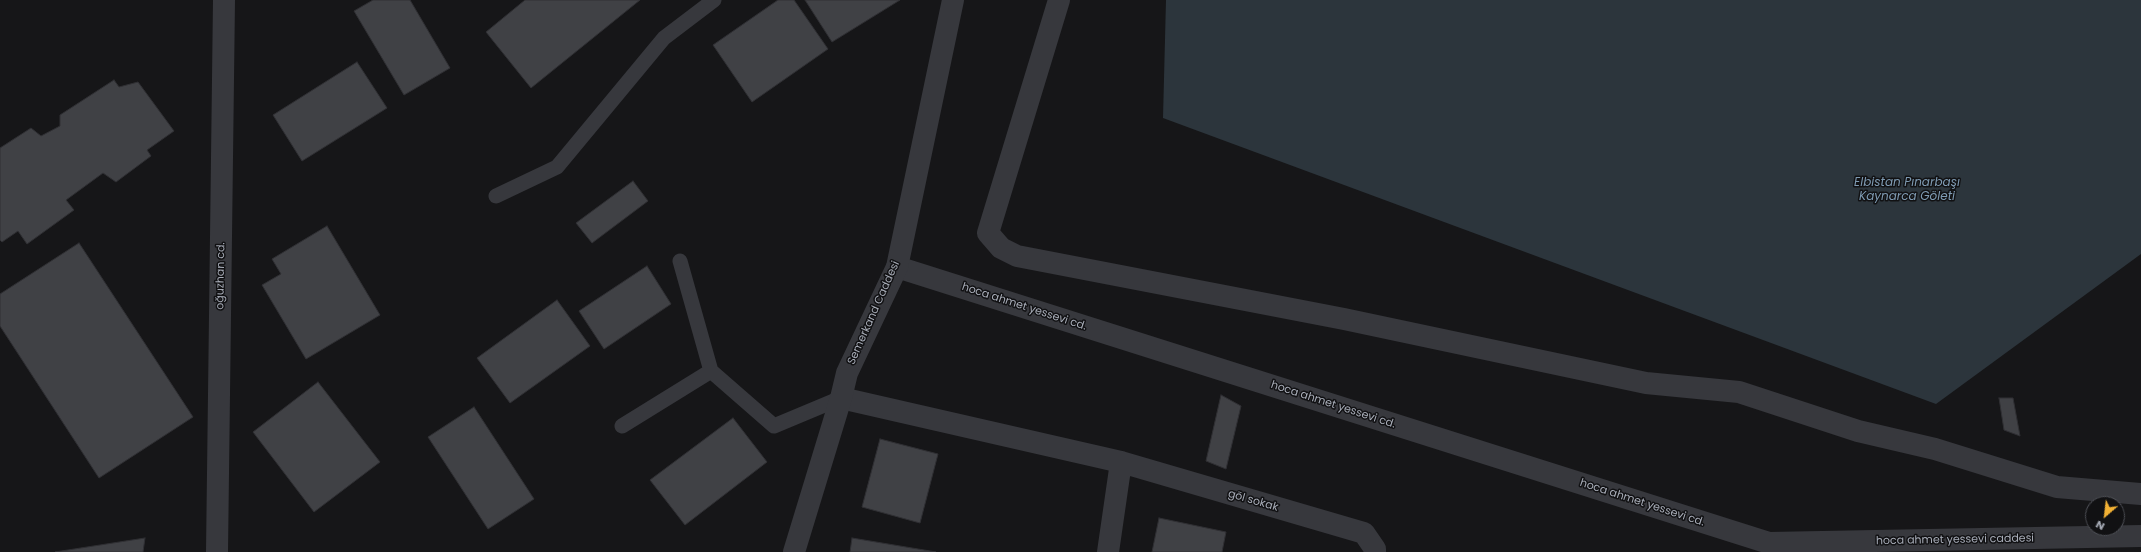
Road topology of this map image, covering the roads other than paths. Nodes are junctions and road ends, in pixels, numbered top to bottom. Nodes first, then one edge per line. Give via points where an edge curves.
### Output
1 (224, 0) edge
2 (714, 0) edge
3 (953, 0) edge
4 (1059, 0) edge
5 (496, 196) dead end
6 (680, 261) dead end
7 (897, 267) junction
8 (711, 371) junction
9 (841, 398) junction
10 (622, 426) dead end
11 (1121, 462) junction
12 (2141, 494) edge
13 (2141, 536) edge
14 (1769, 543) joint
15 (217, 552) edge
16 (794, 552) edge
17 (1108, 552) edge
18 (1375, 552) edge

1 - 15 street, oğuzhan cd.
2 - 5 lane via 664,38 557,167
3 - 7 street, Semerkand Caddesi
4 - 12 street via 988,233 1001,248 1017,256 1344,319 1646,383 1739,392 1858,431 1934,449 2057,487
6 - 8 lane
7 - 9 street, Semerkand Caddesi via 847,373
7 - 14 street, hoca ahmet yessevi cd.
8 - 9 lane via 774,426
8 - 10 lane
9 - 11 street, göl sokak
9 - 16 street, Semerkand Caddesi
11 - 17 street
11 - 18 street, göl sokak via 1364,533
13 - 14 street, hoca ahmet yessevi caddesi

